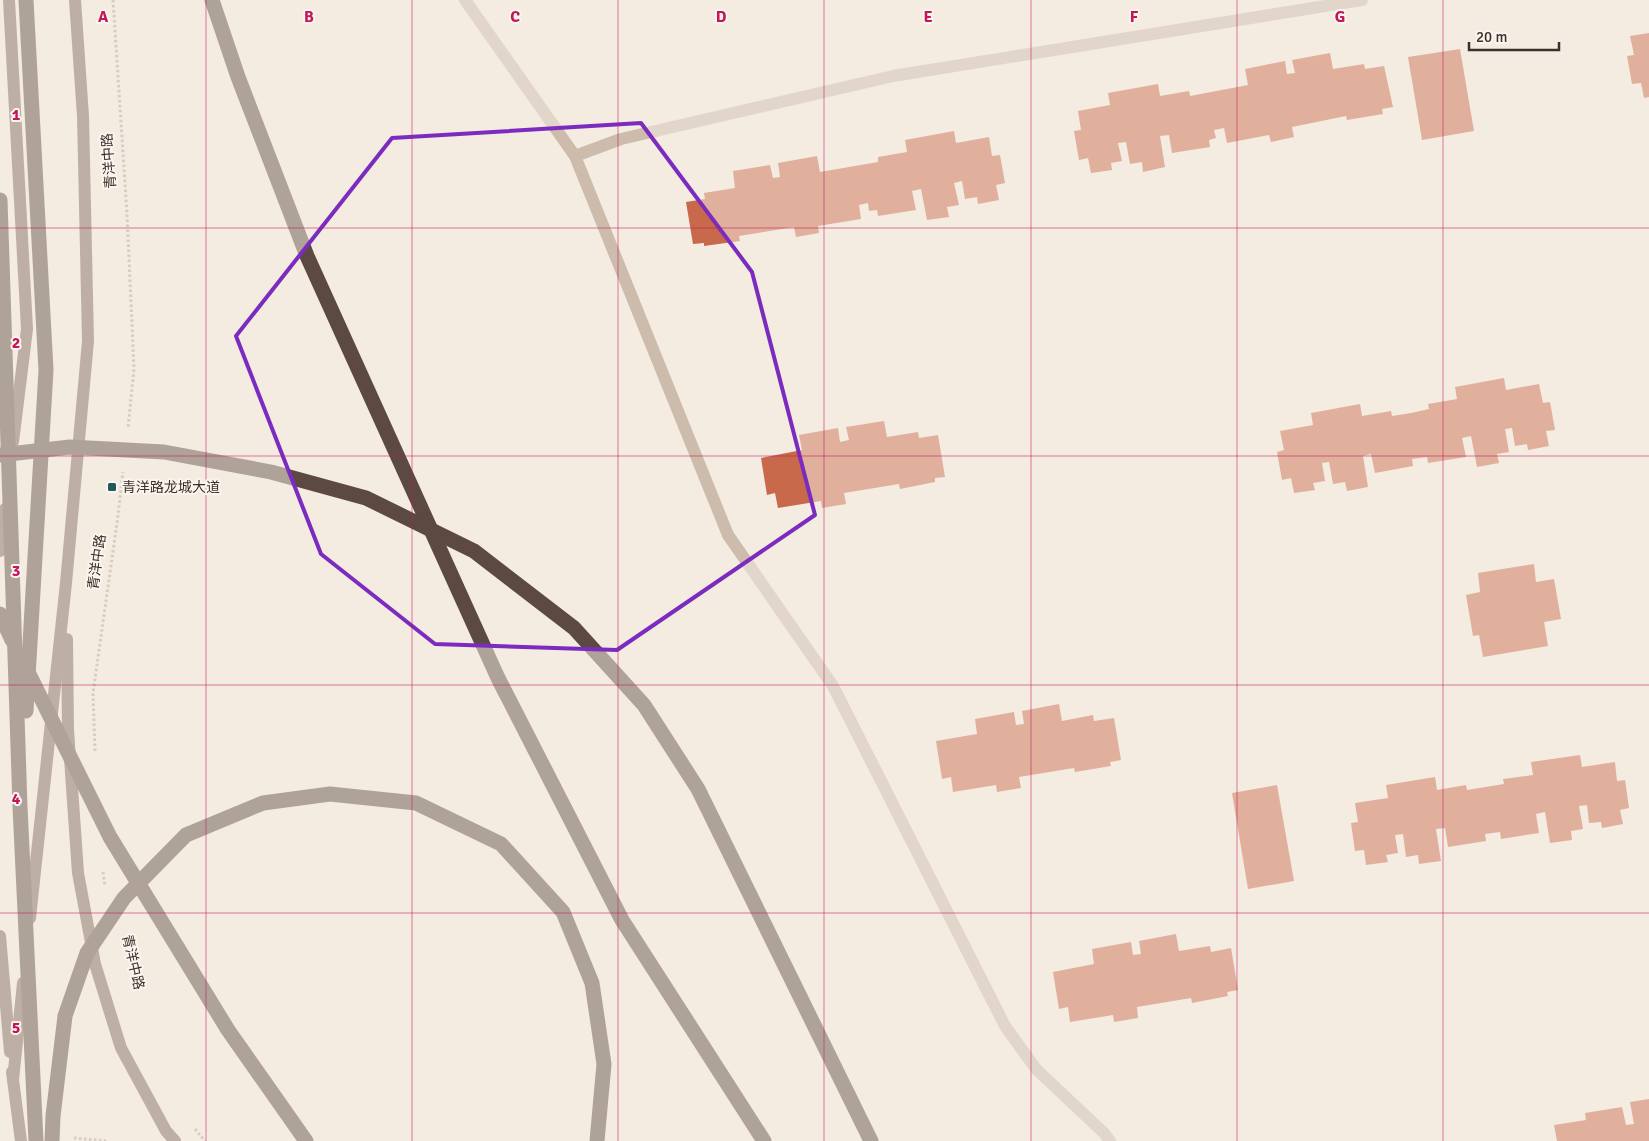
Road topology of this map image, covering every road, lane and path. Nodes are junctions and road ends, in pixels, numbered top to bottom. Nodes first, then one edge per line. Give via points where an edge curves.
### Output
1 (9, 0) edge
2 (26, 0) edge
3 (74, 0) edge
4 (113, 0) edge
5 (212, 0) edge
6 (465, 0) edge
7 (1362, 0) edge
8 (575, 156) junction
9 (0, 200) edge
10 (127, 436) dead end
11 (0, 455) edge
12 (124, 465) dead end
13 (0, 551) edge
14 (66, 583) junction
15 (0, 614) edge
16 (95, 752) dead end
17 (20, 807) junction
18 (103, 868) dead end
19 (105, 888) dead end
20 (0, 936) edge
21 (92, 946) junction
22 (13, 1080) junction
23 (73, 1138) dead end
24 (21, 1141) edge
25 (36, 1141) edge
26 (52, 1141) edge
27 (106, 1141) edge
28 (175, 1141) edge
29 (306, 1141) edge
30 (597, 1141) edge
31 (764, 1141) edge
32 (871, 1141) edge
33 (1110, 1141) edge

1 - 13 main road via 27,329
2 - 17 highway via 46,370
3 - 14 main road via 83,116 88,341
4 - 10 path, 青洋中路 via 134,369
5 - 31 highway via 307,256 498,678 622,920
6 - 8 lane
7 - 8 lane via 893,76 621,139
8 - 33 lane via 728,535 833,686 1005,1026 1036,1069
9 - 17 highway
11 - 32 highway via 70,447 164,452 271,472 366,498 474,551 574,628 644,705 698,789
12 - 16 path, 青洋中路 via 93,693
14 - 21 main road via 68,730 78,873
14 - 22 main road
15 - 29 highway via 110,837 228,1030
17 - 25 highway
18 - 19 path
20 - 22 main road
21 - 26 highway via 86,954 65,1016 52,1116
21 - 28 main road via 121,1048 166,1131
21 - 30 highway via 124,898 186,835 263,803 330,794 416,803 501,844 563,912 592,983 604,1064
22 - 24 main road
23 - 27 path

